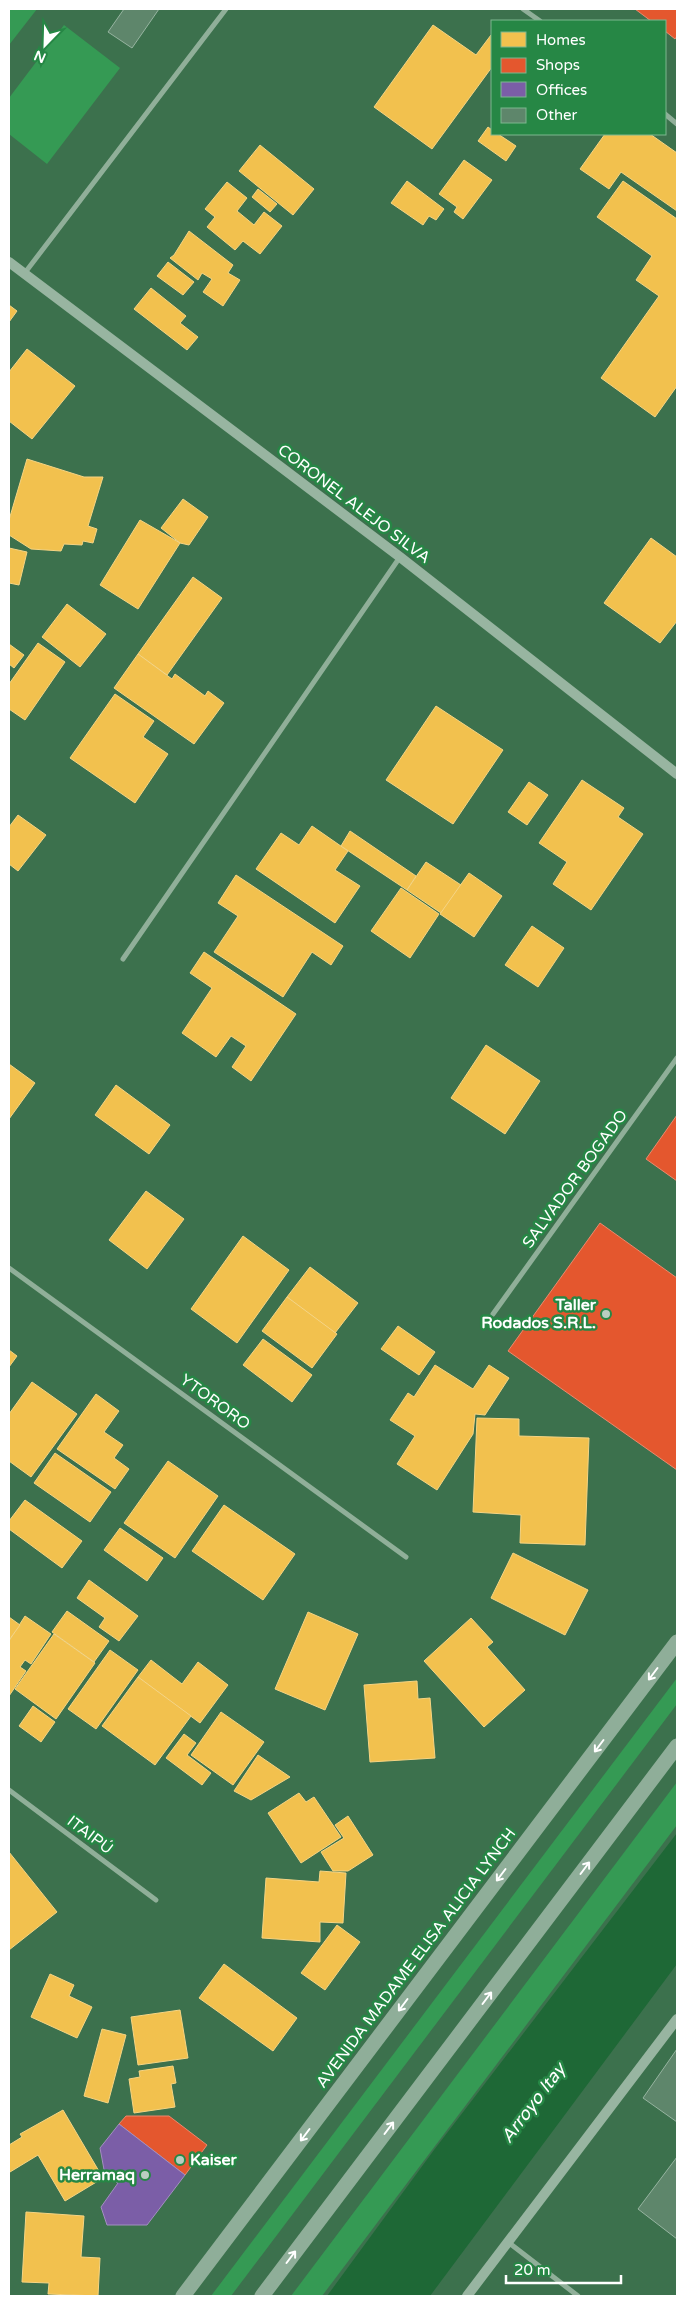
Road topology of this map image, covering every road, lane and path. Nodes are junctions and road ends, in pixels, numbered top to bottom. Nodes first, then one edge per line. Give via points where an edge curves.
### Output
1 (226, 9) edge
2 (523, 9) edge
3 (539, 20) edge
4 (666, 115) edge
5 (677, 124) edge
6 (9, 262) edge
7 (24, 274) junction
8 (400, 557) junction
9 (677, 774) edge
10 (123, 960) dead end
11 (677, 1058) edge
12 (9, 1268) edge
13 (493, 1314) dead end
14 (406, 1557) dead end
15 (677, 1642) edge
16 (677, 1746) edge
17 (9, 1790) edge
18 (156, 1900) dead end
19 (677, 2019) edge
20 (508, 2242) junction
21 (183, 2296) edge
22 (262, 2296) edge
23 (467, 2296) edge
24 (578, 2296) edge

1 - 7 street
2 - 3 street
4 - 5 street
6 - 7 main road, CORONEL ALEJO SILVA
7 - 8 main road, CORONEL ALEJO SILVA
8 - 9 main road, CORONEL ALEJO SILVA
8 - 10 street
11 - 13 street, SALVADOR BOGADO
12 - 14 street, YTORORO
15 -> 21 highway, AVENIDA MADAME ELISA ALICIA LYNCH
22 -> 16 highway
17 - 18 street, ITAIPÚ
19 - 20 main road
20 - 23 main road
20 - 24 street

